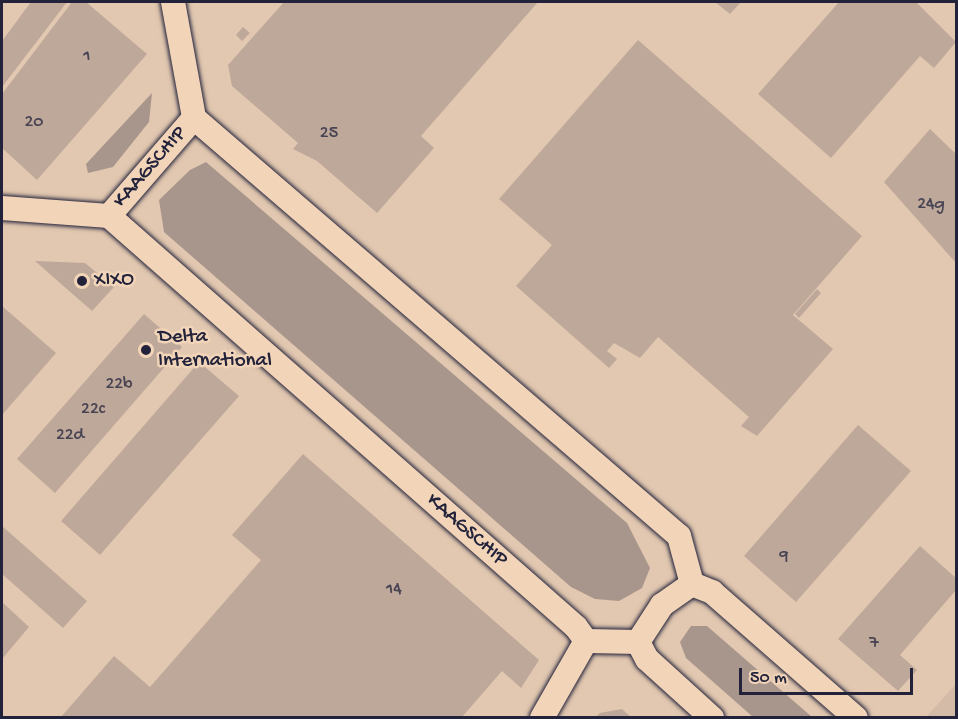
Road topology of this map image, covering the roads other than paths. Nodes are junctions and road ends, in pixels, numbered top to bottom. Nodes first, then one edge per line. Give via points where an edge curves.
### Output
1 (173, 2) edge
2 (194, 118) junction
3 (2, 208) edge
4 (109, 216) junction
5 (692, 584) junction
6 (586, 641) junction
7 (638, 642) junction
8 (542, 717) edge
9 (712, 717) edge
10 (856, 717) edge

1 - 2 street
2 - 4 street, KAAGSCHIP
2 - 5 street, KAAGSCHIP via 679,536
3 - 4 street
4 - 6 street, KAAGSCHIP via 576,627
5 - 7 street via 663,605
5 - 10 street via 712,592
6 - 7 street
6 - 8 street
7 - 9 street via 647,659

